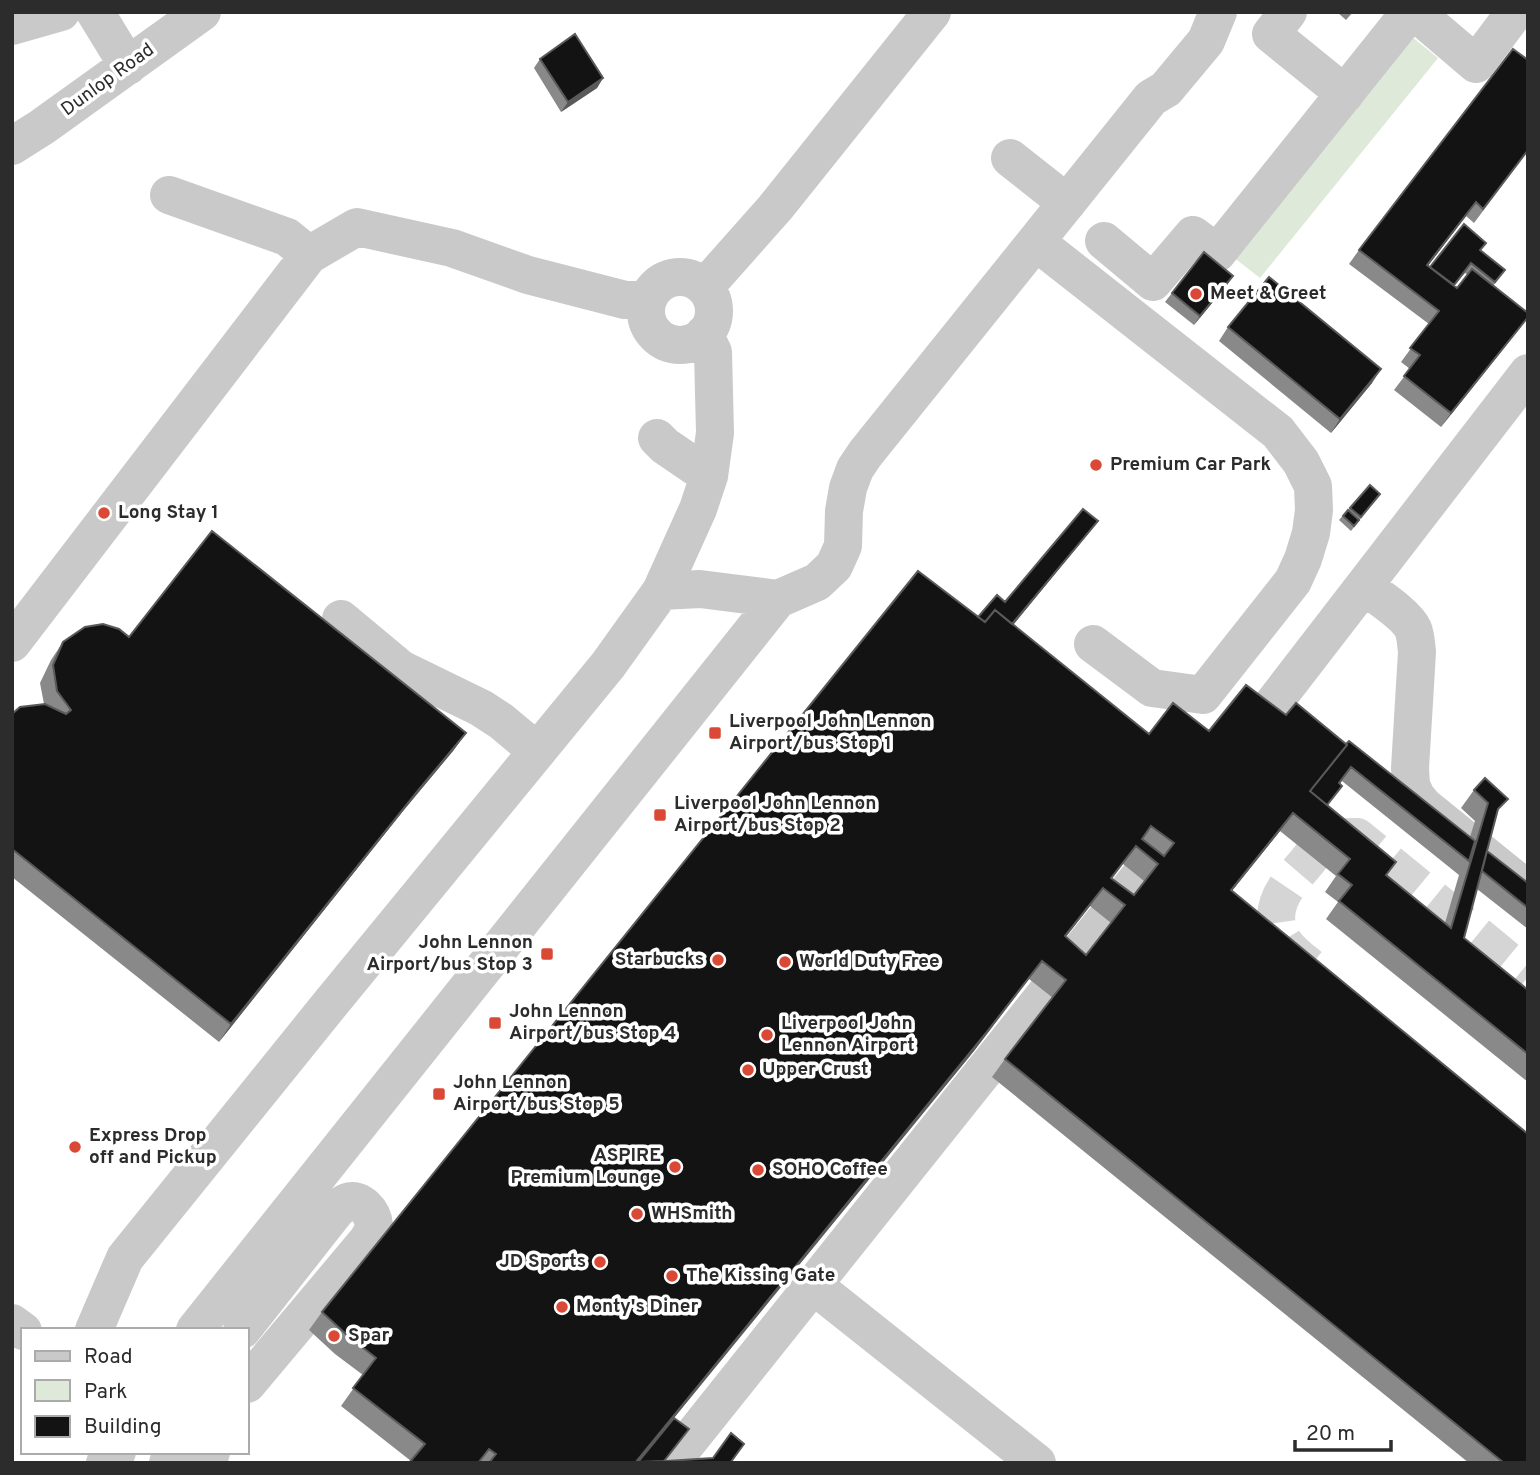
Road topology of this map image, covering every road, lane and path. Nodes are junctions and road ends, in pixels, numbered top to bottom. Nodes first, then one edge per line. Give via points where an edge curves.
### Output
1 (61, 12) edge
2 (95, 12) edge
3 (202, 12) edge
4 (932, 12) edge
5 (1218, 12) edge
6 (1288, 12) edge
7 (1413, 12) edge
8 (1515, 12) edge
9 (12, 26) edge
10 (128, 66) junction
11 (1345, 94) junction
12 (12, 146) edge
13 (1010, 158) dead end
14 (169, 195) dead end
15 (1067, 203) junction
16 (1104, 241) dead end
17 (1036, 242) junction
18 (309, 255) junction
19 (705, 287) junction
20 (648, 300) junction
21 (704, 334) junction
22 (1528, 373) edge
23 (657, 438) dead end
24 (709, 477) junction
25 (1364, 586) junction
26 (661, 591) junction
27 (778, 600) junction
28 (341, 619) dead end
29 (12, 643) edge
30 (1093, 644) dead end
31 (1259, 722) edge
32 (537, 751) junction
33 (1155, 857) edge
34 (1528, 890) edge
35 (813, 1285) junction
36 (95, 1328) edge
37 (197, 1328) edge
38 (244, 1328) edge
39 (248, 1383) edge
40 (1022, 1458) edge
41 (671, 1463) edge

1 - 9 street
2 - 10 street
3 - 10 street, Dunlop Road
4 - 19 street via 775,208
5 - 15 street via 1191,30 1154,77 1151,98
6 - 11 street via 1271,34
7 - 8 street via 1476,64
7 - 11 street
10 - 12 street, Dunlop Road
11 - 16 street via 1217,253 1193,234 1153,282
13 - 15 street
14 - 18 street via 287,237
15 - 17 street
17 - 27 street via 855,469 844,511 843,546 834,566 817,582
17 - 30 street via 1278,432 1313,486 1311,533 1293,581 1203,695 1152,688
18 - 20 street via 357,227 452,248 528,275 625,300
18 - 29 street
19 - 20 street via 685,277 673,277 654,289
19 - 21 street via 714,308
20 - 21 street via 648,321 661,338 681,344
21 - 24 street via 713,352 715,433
22 - 25 street
23 - 24 street
24 - 26 street
25 - 31 street
25 - 34 street via 1406,619 1416,637 1410,768 1416,796
26 - 27 street via 700,589
26 - 32 street
27 - 37 street
28 - 32 street via 401,669 481,708
32 - 36 street via 125,1258
33 - 35 street
35 - 40 street
35 - 41 street
38 - 39 street via 334,1213 350,1201 362,1204 374,1225 367,1241

